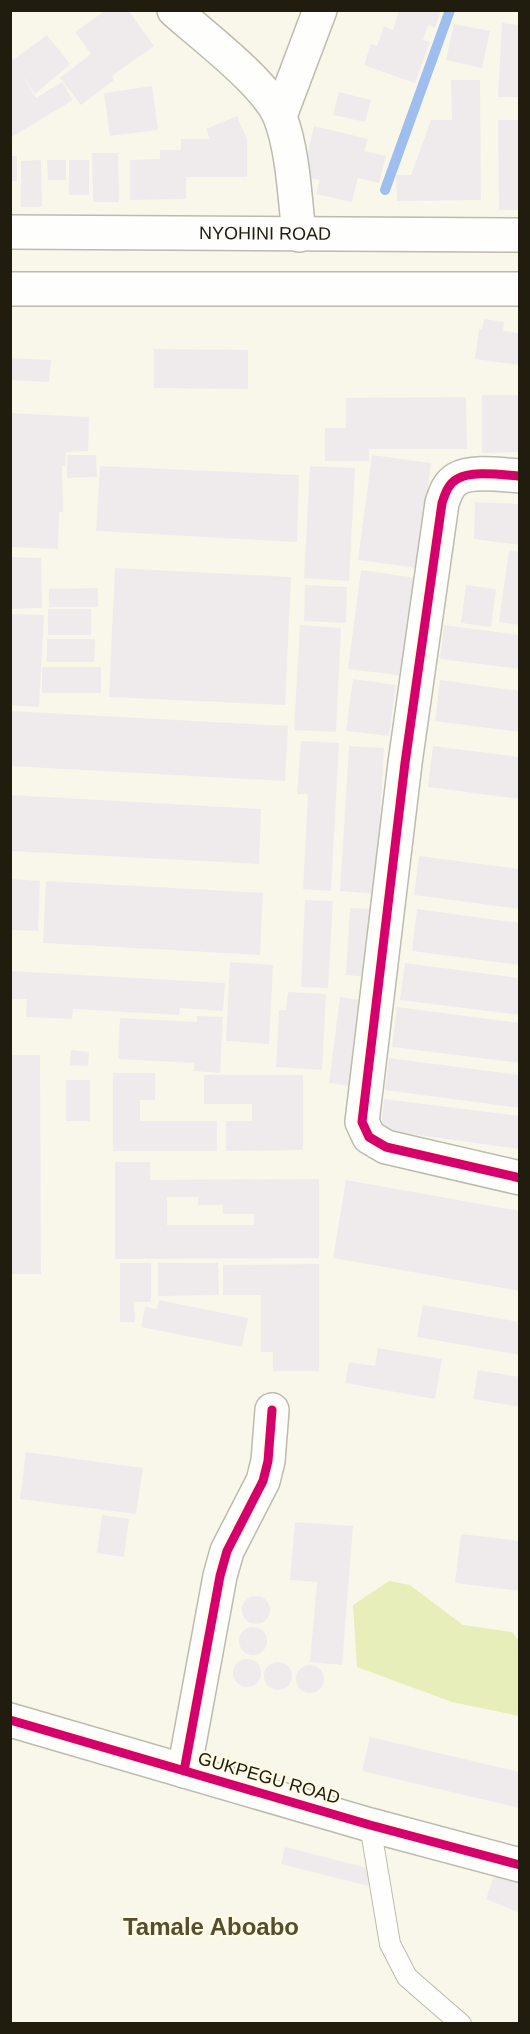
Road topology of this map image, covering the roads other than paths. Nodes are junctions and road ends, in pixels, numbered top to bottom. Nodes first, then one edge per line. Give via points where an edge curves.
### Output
1 (174, 10) edge
2 (320, 10) edge
3 (280, 116) junction
4 (10, 232) edge
5 (299, 235) junction
6 (519, 235) edge
7 (10, 289) edge
8 (519, 289) edge
9 (519, 476) edge
10 (519, 1178) edge
11 (272, 1410) dead end
12 (10, 1720) edge
13 (184, 1771) junction
14 (370, 1825) junction
15 (519, 1865) edge
16 (461, 2024) edge

1 - 3 street via 252,80
2 - 3 street
3 - 5 street via 288,143
4 - 5 street, NYOHINI ROAD
5 - 6 street, NYOHINI ROAD
7 - 8 street
9 - 10 street via 471,474 456,479 442,503 405,763 362,1122 369,1137 386,1148
11 - 13 street via 263,1482 231,1541 220,1576
12 - 13 street, GUKPEGU ROAD
13 - 14 street, GUKPEGU ROAD
14 - 15 street, GUKPEGU ROAD
14 - 16 lane via 390,1944 407,1977

